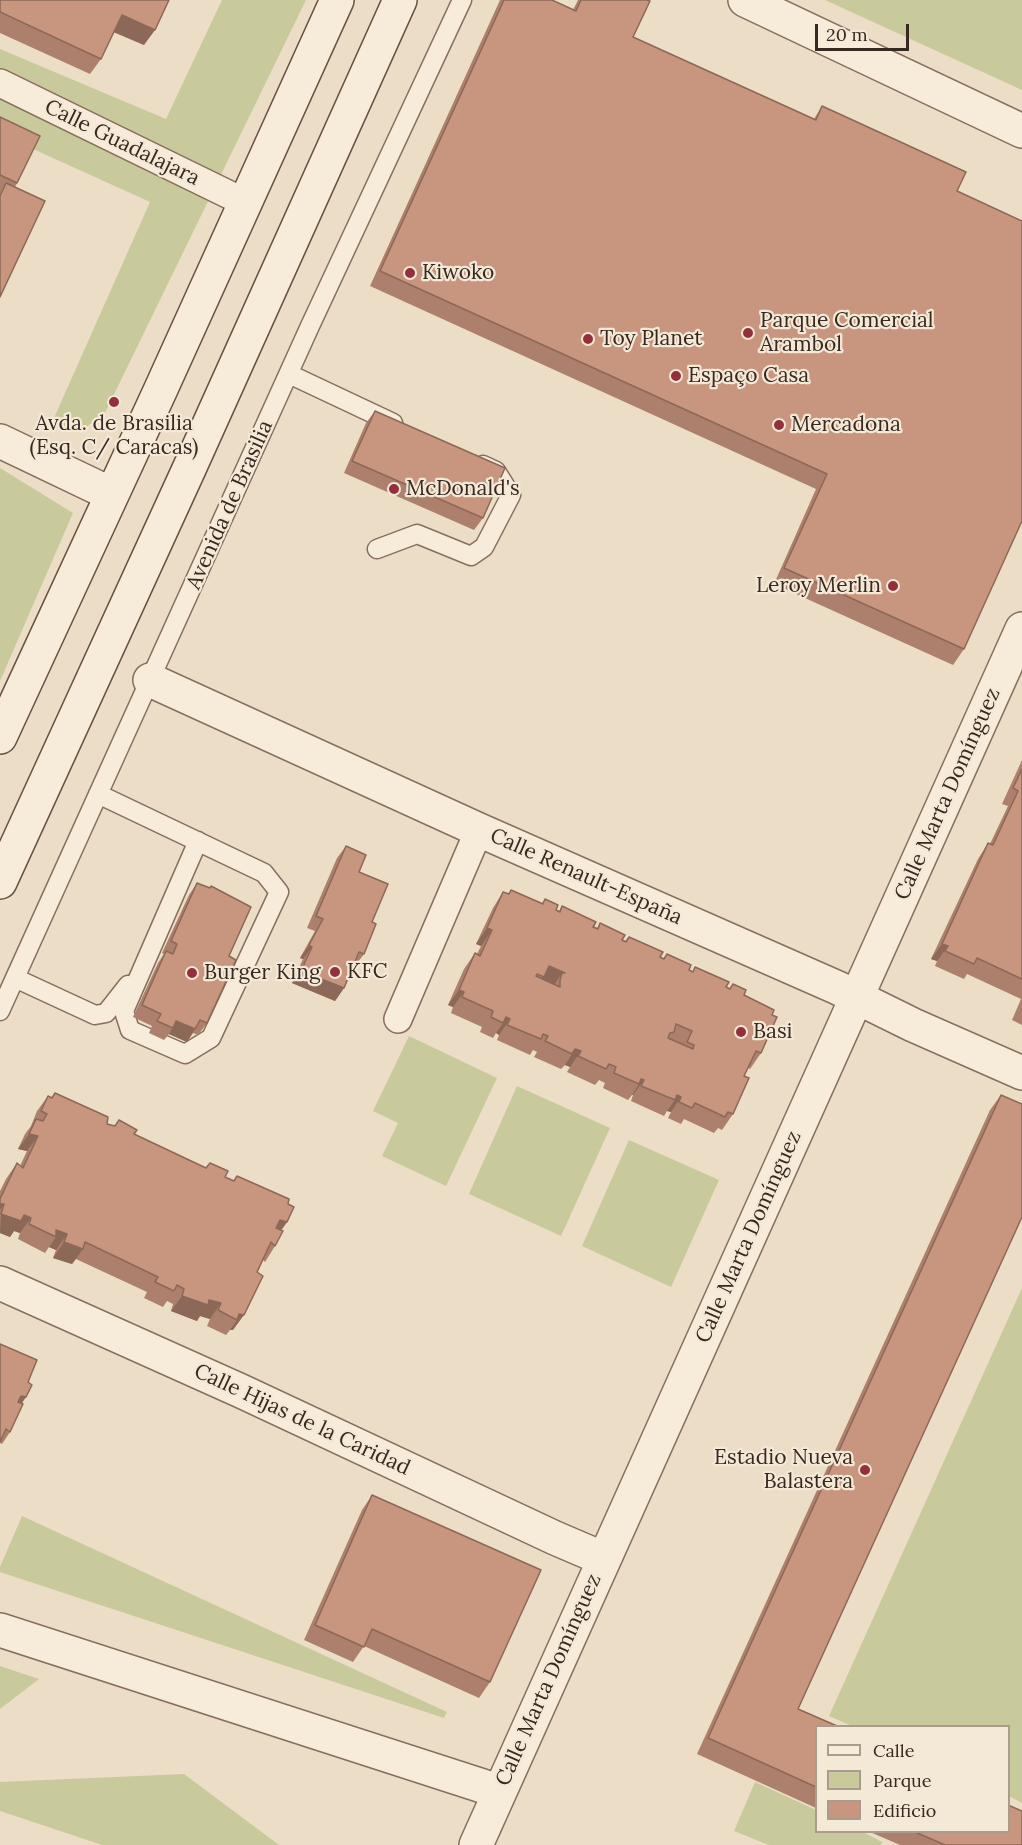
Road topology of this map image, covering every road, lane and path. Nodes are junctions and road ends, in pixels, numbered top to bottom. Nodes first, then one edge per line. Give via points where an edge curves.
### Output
1 (337, 0) edge
2 (400, 0) edge
3 (462, 0) edge
4 (745, 0) edge
5 (0, 83) edge
6 (1022, 130) edge
7 (244, 202) junction
8 (289, 375) junction
9 (413, 432) edge
10 (0, 441) edge
11 (465, 456) edge
12 (111, 494) junction
13 (377, 549) dead end
14 (1022, 629) edge
15 (150, 680) junction
16 (0, 737) edge
17 (98, 794) junction
18 (478, 830) junction
19 (198, 842) junction
20 (0, 882) edge
21 (144, 965) junction
22 (15, 978) junction
23 (857, 998) junction
24 (0, 1011) edge
25 (398, 1019) dead end
26 (1022, 1073) edge
27 (0, 1283) edge
28 (604, 1559) junction
29 (0, 1630) edge
30 (498, 1791) junction
31 (476, 1845) edge

1 - 7 street
2 - 20 street
3 - 8 lane, Avenida de Brasilia
4 - 6 street
5 - 7 street, Calle Guadalajara
7 - 12 street
8 - 9 lane
8 - 15 lane, Avenida de Brasilia
10 - 12 street
11 - 13 lane via 496,471 511,495 484,548 471,556 417,534
12 - 16 street
14 - 23 street, Calle Marta Domínguez
15 - 17 lane, Avenida de Brasilia
15 - 18 street, Calle Renault-España
17 - 19 lane
17 - 22 lane, Avenida de Brasilia
18 - 23 street, Calle Renault-España
18 - 25 street
19 - 21 lane
19 - 21 lane via 264,873 279,892 211,1038 184,1054 130,1030 124,1011
21 - 22 lane via 106,1013 95,1015
22 - 24 lane, Avenida de Brasilia
23 - 26 street, Calle Renault-España
23 - 28 street, Calle Marta Domínguez
27 - 28 street, Calle Hijas de la Caridad
28 - 30 street, Calle Marta Domínguez
29 - 30 street
30 - 31 street, Calle Marta Domínguez

